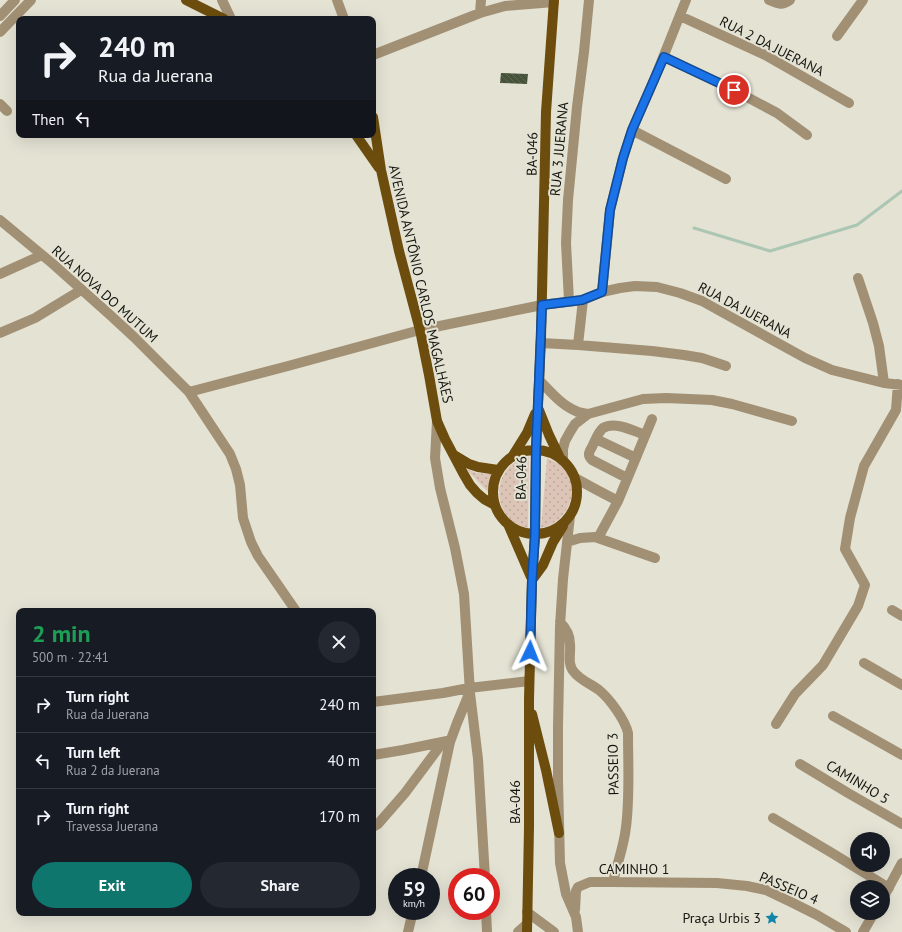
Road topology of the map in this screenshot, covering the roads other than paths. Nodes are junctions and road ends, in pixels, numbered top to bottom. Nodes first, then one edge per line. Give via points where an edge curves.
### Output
1 (31, 0) edge
2 (186, 0) edge
3 (222, 0) edge
4 (338, 0) edge
5 (481, 0) edge
6 (588, 0) edge
7 (686, 0) edge
8 (769, 0) edge
9 (790, 0) edge
10 (863, 0) edge
11 (554, 1) edge
12 (12, 3) edge
13 (506, 3) edge
14 (480, 13) junction
15 (0, 16) edge
16 (21, 16) edge
17 (218, 16) edge
18 (230, 16) edge
19 (343, 16) edge
20 (680, 16) junction
21 (16, 20) edge
22 (0, 32) edge
23 (836, 36) dead end
24 (376, 54) edge
25 (664, 57) junction
26 (849, 103) dead end
27 (632, 130) junction
28 (807, 135) dead end
29 (376, 137) edge
30 (358, 138) edge
31 (381, 170) junction
32 (726, 179) dead end
33 (0, 220) edge
34 (42, 255) junction
35 (0, 274) edge
36 (858, 278) dead end
37 (81, 290) junction
38 (602, 292) junction
39 (582, 300) junction
40 (569, 301) junction
41 (542, 305) junction
42 (420, 330) junction
43 (0, 333) edge
44 (541, 343) junction
45 (578, 345) junction
46 (726, 366) dead end
47 (539, 380) junction
48 (884, 383) junction
49 (900, 385) edge
50 (189, 392) junction
51 (538, 407) junction
52 (588, 414) junction
53 (652, 420) dead end
54 (437, 421) junction
55 (792, 421) dead end
56 (645, 435) junction
57 (596, 439) junction
58 (536, 449) junction
59 (453, 455) junction
60 (512, 457) junction
61 (636, 458) junction
62 (562, 459) junction
63 (498, 470) junction
64 (575, 478) junction
65 (627, 478) junction
66 (618, 501) junction
67 (495, 505) junction
68 (567, 520) junction
69 (508, 524) junction
70 (535, 535) junction
71 (598, 538) junction
72 (566, 542) junction
73 (655, 558) dead end
74 (532, 580) junction
75 (294, 608) edge
76 (892, 610) dead end
77 (902, 616) edge
78 (560, 622) junction
79 (864, 663) dead end
80 (529, 682) junction
81 (902, 685) edge
82 (469, 691) junction
83 (529, 699) junction
84 (376, 702) edge
85 (833, 716) dead end
86 (776, 724) dead end
87 (447, 741) junction
88 (376, 754) edge
89 (902, 755) edge
90 (800, 764) dead end
91 (773, 818) dead end
92 (902, 824) edge
93 (376, 825) edge
94 (559, 834) junction
95 (902, 863) edge
96 (423, 868) edge
97 (484, 868) edge
98 (876, 880) edge
99 (613, 882) junction
100 (717, 883) joint
101 (890, 886) edge
102 (527, 912) junction
103 (575, 912) junction
104 (411, 920) edge
105 (486, 920) edge
106 (870, 920) edge
107 (527, 928) edge
108 (408, 932) edge
109 (487, 932) edge
110 (518, 932) edge
111 (554, 932) edge
112 (578, 932) edge
113 (846, 932) edge
114 (862, 932) edge

1 - 16 street
2 - 17 main road
3 - 18 street
4 - 19 street
5 - 14 street
6 - 40 street, RUA 3 JUERANA via 568,200 566,243
7 - 20 street
8 - 9 street via 777,4 785,4
10 - 23 street
11 - 13 street
11 - 41 main road, BA-046 / BA-046 via 546,112
12 - 15 street
12 - 16 street
13 - 14 street
14 - 24 street
20 - 25 street
20 - 26 street, RUA 2 DA JUERANA via 765,55
21 - 22 street
25 - 27 street
25 - 28 street via 777,113
27 - 32 street
27 - 38 street via 610,210
29 - 31 main road, AVENIDA ANTÔNIO CARLOS MAGALHÃES
30 - 31 main road
31 - 42 main road, AVENIDA ANTÔNIO CARLOS MAGALHÃES
33 - 34 street, RUA NOVA DO MUTUM
34 - 35 street
34 - 37 street, RUA NOVA DO MUTUM
36 - 48 street via 879,346
37 - 43 street via 35,318
37 - 50 street, RUA NOVA DO MUTUM via 134,337
38 - 39 street, RUA DA JUERANA
38 - 48 street, RUA DA JUERANA via 635,286 657,287 680,293 702,301 805,358 832,370
39 - 40 street, RUA DA JUERANA
39 - 45 street
40 - 41 street, RUA DA JUERANA
41 - 42 street, RUA DA JUERANA
41 - 44 main road, BA-046 / BA-046
42 - 50 street, RUA DA JUERANA
42 - 54 main road, AVENIDA ANTÔNIO CARLOS MAGALHÃES
44 - 45 street
44 - 47 main road, BA-046 / BA-046
45 - 46 street via 684,355
47 - 51 main road, BA-046 / BA-046
47 - 52 street via 564,404
48 - 49 street, RUA DA JUERANA
49 - 86 street via 896,410 864,466 850,518 845,549 865,585 858,606 823,665 795,694
50 - 75 street, RUA NOVA DO MUTUM via 230,454 240,485 243,518 251,542
51 - 58 main road, BA-046 / BA-046
51 - 60 main road via 527,433
51 - 62 main road
52 - 55 street via 643,399 666,398 712,400
52 - 62 street via 567,436
53 - 56 street
54 - 59 main road, AVENIDA ANTÔNIO CARLOS MAGALHÃES
54 - 82 street via 435,458 464,594
56 - 57 street via 614,426 604,428
56 - 61 street
57 - 61 street
57 - 65 street via 589,457
58 - 60 main road
58 - 62 main road
58 - 70 main road, BA-046 / BA-046
59 - 63 main road via 473,466
59 - 67 main road, AVENIDA ANTÔNIO CARLOS MAGALHÃES via 477,493
60 - 63 main road
61 - 65 street
62 - 64 main road
63 - 67 main road via 494,481
64 - 66 street
64 - 68 main road via 578,490 576,502
65 - 66 street
66 - 71 street
67 - 69 main road via 500,516
68 - 70 main road via 556,529
68 - 72 street
68 - 74 main road
69 - 70 main road via 520,532
69 - 74 main road
70 - 74 main road, BA-046 / BA-046
71 - 72 street via 580,538
71 - 73 street
72 - 78 street
74 - 80 main road, BA-046 / BA-046
76 - 77 street
78 - 94 street
78 - 99 street, PASSEIO 3 via 568,634 569,660 574,671 600,690 623,719 628,733 626,827
79 - 81 street
80 - 82 street
80 - 83 main road, BA-046 / BA-046
82 - 84 street
82 - 87 street
82 - 97 street via 478,759
83 - 94 main road
83 - 102 main road, BA-046 / BA-046
85 - 89 street
87 - 88 street
87 - 93 street
87 - 96 street
90 - 92 street, CAMINHO 5
91 - 98 street
94 - 103 street via 560,863 566,894
95 - 101 street
99 - 100 street, CAMINHO 1
99 - 103 street, CAMINHO 1 via 590,882 578,887
100 - 113 street, PASSEIO 4 via 766,890
102 - 107 main road, BA-046 / BA-046
102 - 111 street
103 - 112 street
104 - 108 street
105 - 109 street
106 - 114 street
107 - 110 street

